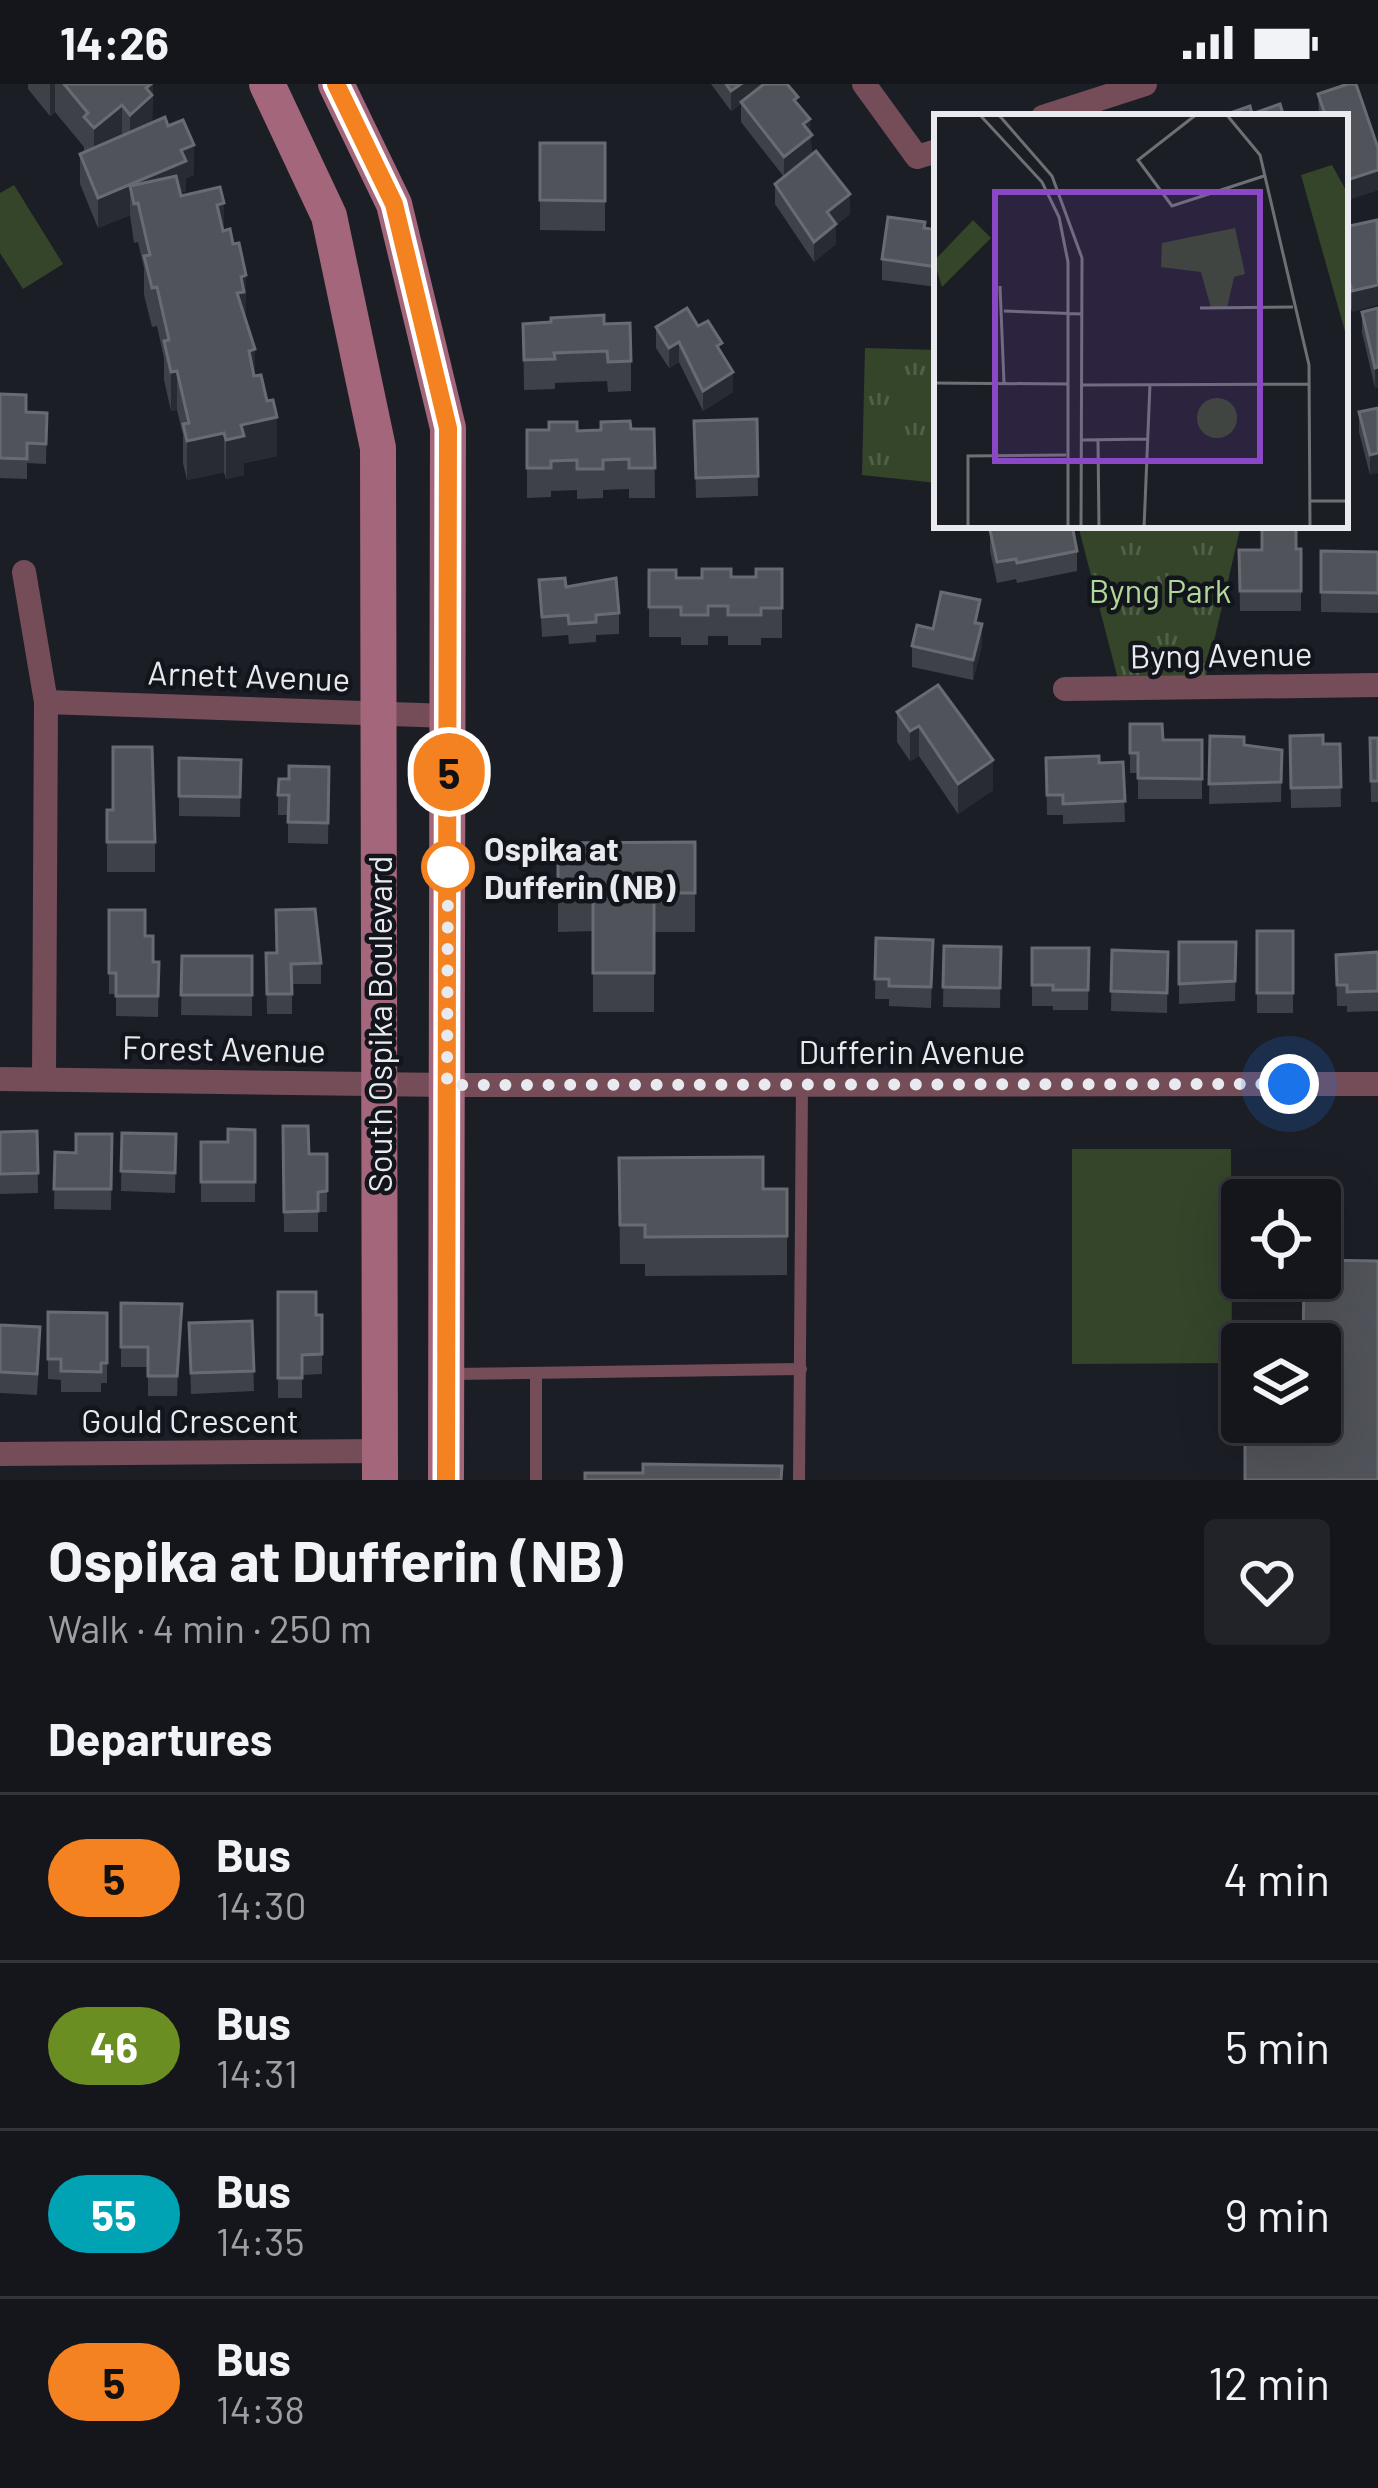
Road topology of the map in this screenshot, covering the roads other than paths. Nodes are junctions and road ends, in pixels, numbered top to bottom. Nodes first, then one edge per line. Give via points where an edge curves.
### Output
1 (267, 84) edge
2 (336, 84) edge
3 (864, 84) edge
4 (1145, 84) edge
5 (1052, 114) edge
6 (934, 152) edge
7 (24, 572) dead end
8 (1378, 685) edge
9 (1065, 688) dead end
10 (46, 701) junction
11 (379, 712) junction
12 (449, 716) junction
13 (0, 1079) edge
14 (44, 1079) junction
15 (380, 1082) junction
16 (802, 1084) junction
17 (1378, 1084) edge
18 (447, 1085) junction
19 (801, 1369) junction
20 (536, 1372) junction
21 (446, 1374) junction
22 (0, 1454) edge
23 (380, 1466) edge
24 (446, 1480) edge
25 (536, 1480) edge
26 (800, 1480) edge

1 - 11 main road, South Ospika Boulevard via 329,216 378,448
2 - 12 main road, South Ospika Boulevard via 394,204 448,428
3 - 6 street via 917,158
4 - 5 street
7 - 10 street
8 - 9 street, Byng Avenue
10 - 11 street, Arnett Avenue
10 - 14 street
11 - 12 street, Arnett Avenue
11 - 15 main road, South Ospika Boulevard
12 - 18 main road, South Ospika Boulevard
13 - 14 street, Forest Avenue
14 - 15 street, Forest Avenue
15 - 18 street, Forest Avenue
15 - 23 main road, South Ospika Boulevard
16 - 17 street, Dufferin Avenue
16 - 18 street, Dufferin Avenue
16 - 19 lane
18 - 21 main road, South Ospika Boulevard
19 - 20 lane
19 - 26 lane
20 - 21 lane
20 - 25 lane
21 - 24 main road, South Ospika Boulevard
22 - 23 street, Gould Crescent

